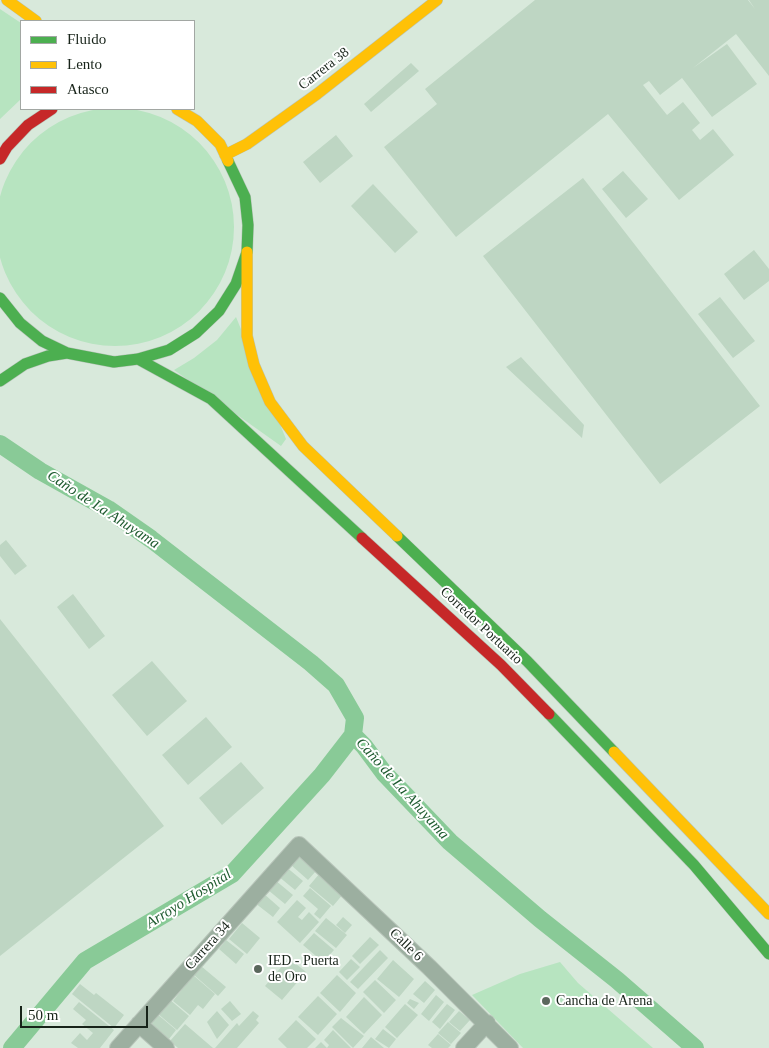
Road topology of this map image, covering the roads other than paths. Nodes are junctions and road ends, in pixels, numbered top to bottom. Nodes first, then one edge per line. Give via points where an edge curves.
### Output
1 (7, 0) edge
2 (437, 0) edge
3 (35, 20) edge
4 (50, 110) edge
5 (178, 110) edge
6 (225, 154) junction
7 (0, 159) edge
8 (247, 252) junction
9 (1, 299) edge
10 (0, 316) edge
11 (68, 353) junction
12 (138, 359) junction
13 (0, 381) edge
14 (299, 845) joint
15 (769, 914) edge
16 (769, 954) edge
17 (487, 1023) junction
18 (139, 1024) junction
19 (118, 1048) edge
20 (166, 1048) edge
21 (464, 1048) edge
22 (510, 1048) edge

1 - 3 main road
2 - 6 main road, Carrera 38 via 317,94 247,144
4 - 7 main road via 28,125
5 - 6 main road via 197,121 220,144
6 - 8 main road via 245,197
8 - 12 main road via 236,284 219,311 196,333 176,346
8 - 15 main road, Corredor Portuario via 247,336 254,365 270,402 303,446 527,661
9 - 10 main road
9 - 11 main road via 20,323 42,341
11 - 12 main road via 114,362
11 - 13 main road via 25,364
12 - 16 main road, Corredor Portuario via 211,399 501,664 694,865
14 - 17 street, Calle 6
14 - 18 street, Carrera 34
17 - 21 street
17 - 22 street, Calle 6
18 - 19 street, Carrera 34
18 - 20 street

